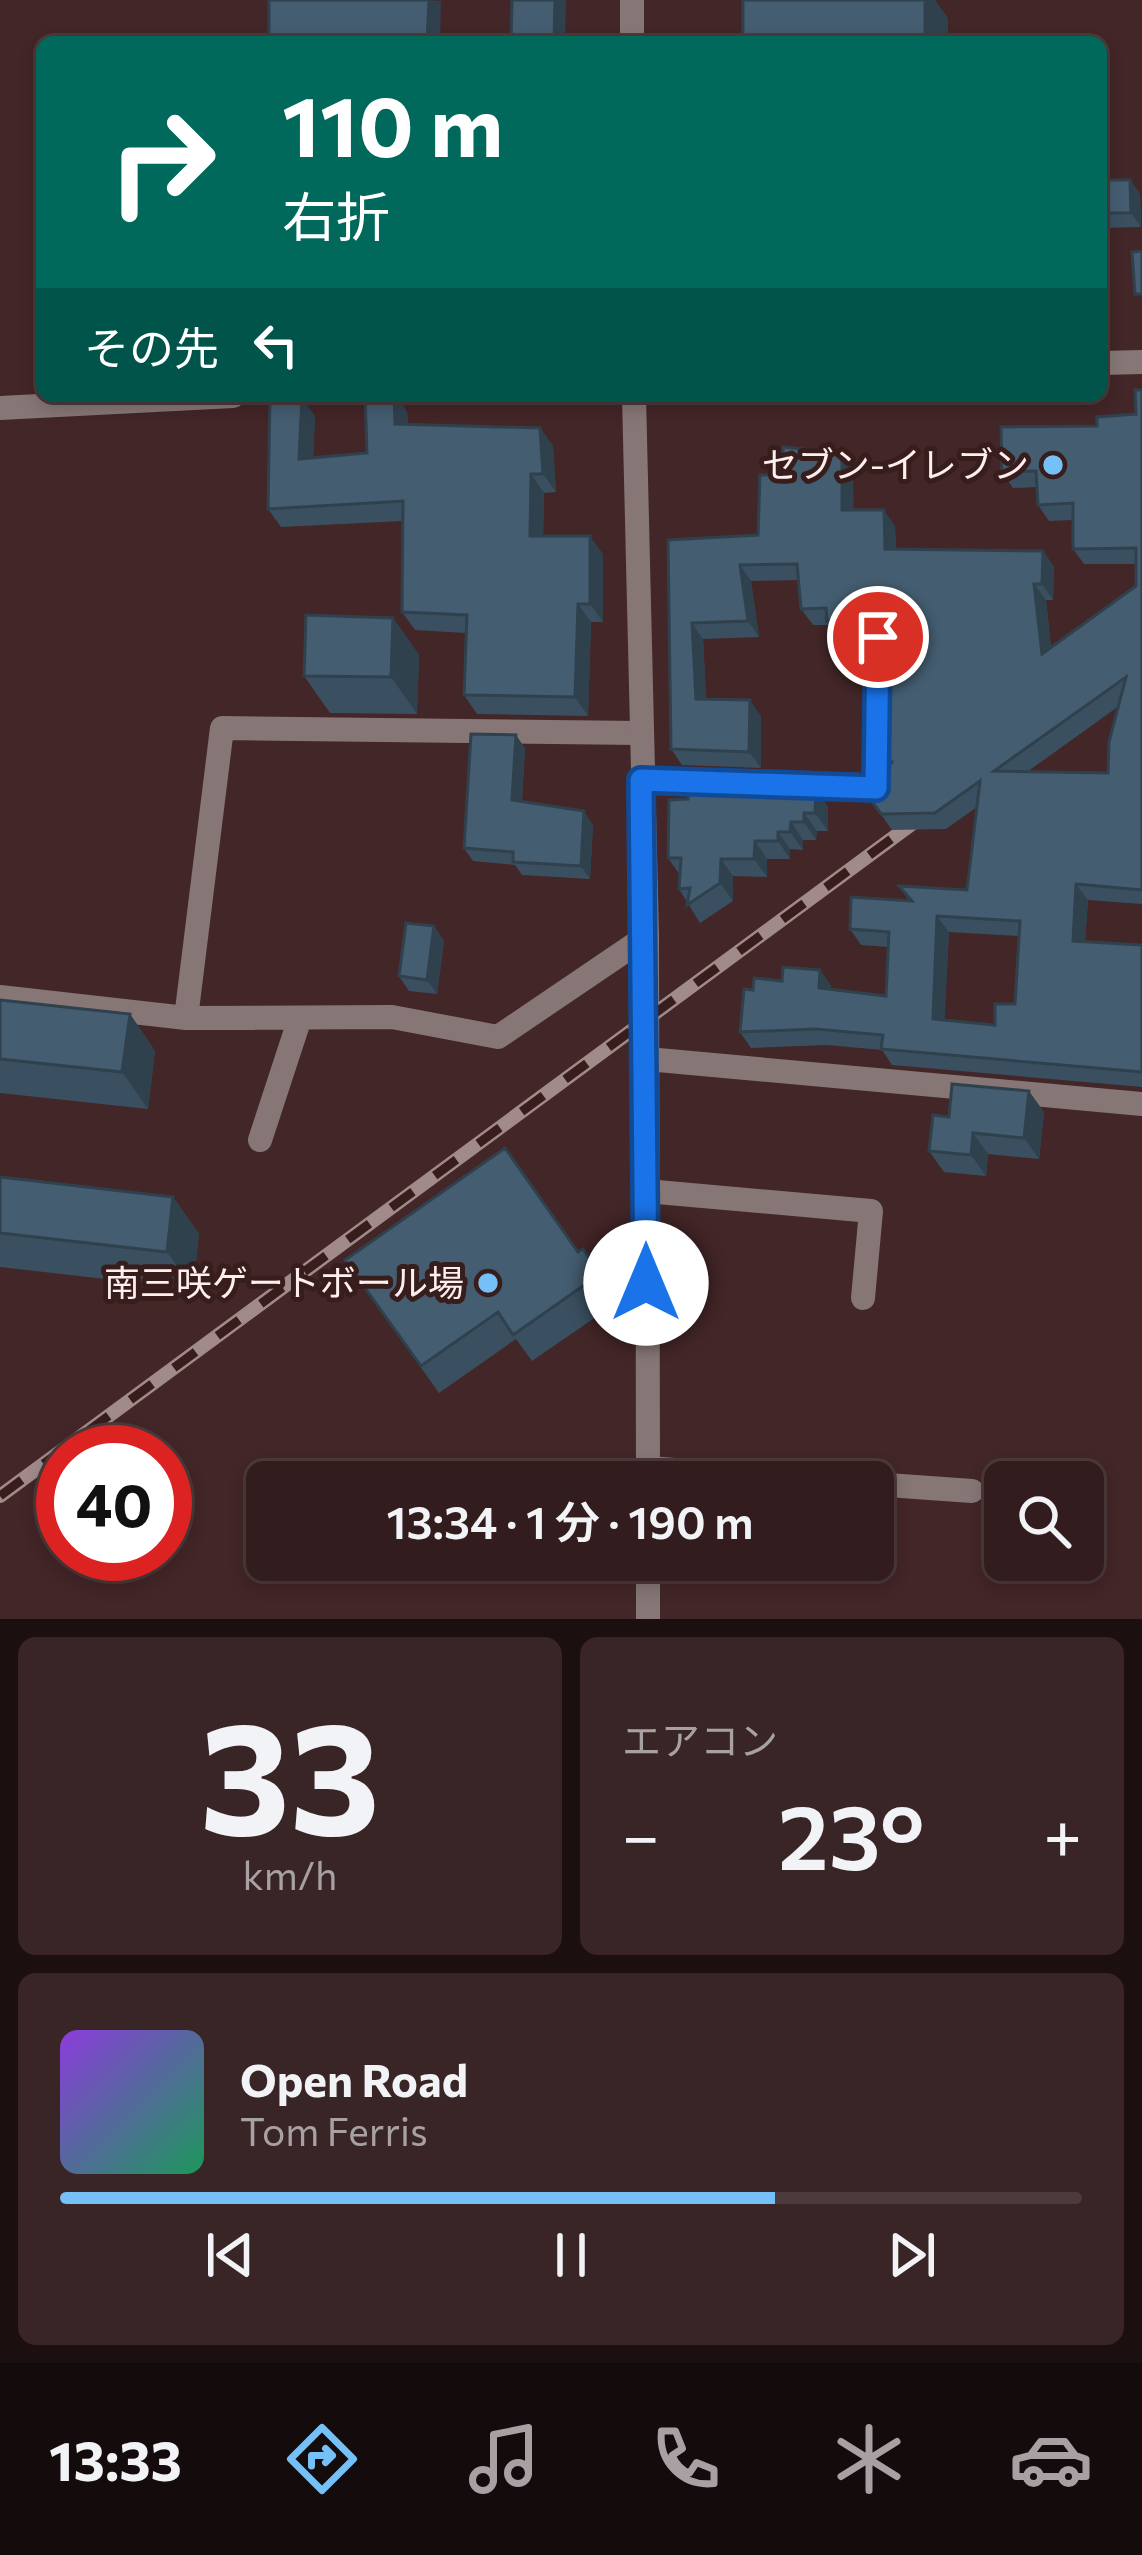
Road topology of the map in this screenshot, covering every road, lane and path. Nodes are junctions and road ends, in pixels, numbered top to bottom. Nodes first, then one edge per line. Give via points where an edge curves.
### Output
1 (632, 0) edge
2 (632, 36) edge
3 (1142, 362) edge
4 (1107, 363) edge
5 (116, 402) edge
6 (634, 402) edge
7 (0, 408) edge
8 (878, 637) edge
9 (640, 733) junction
10 (641, 780) junction
11 (646, 936) junction
12 (0, 997) edge
13 (186, 1018) junction
14 (300, 1018) junction
15 (647, 1059) junction
16 (1142, 1104) edge
17 (260, 1140) dead end
18 (646, 1191) junction
19 (863, 1298) dead end
20 (647, 1461) edge
21 (894, 1485) edge
22 (972, 1491) dead end
23 (648, 1581) edge
24 (648, 1619) edge

1 - 2 street
3 - 4 street
5 - 7 street
6 - 9 street
8 - 10 street via 876,788
9 - 10 street
9 - 13 street via 222,728
10 - 11 street
11 - 14 street via 498,1037 392,1017
11 - 15 street
12 - 13 street
13 - 14 street
14 - 17 street
15 - 16 street
15 - 18 street
18 - 19 street via 871,1210
18 - 20 street
21 - 22 street
23 - 24 street

